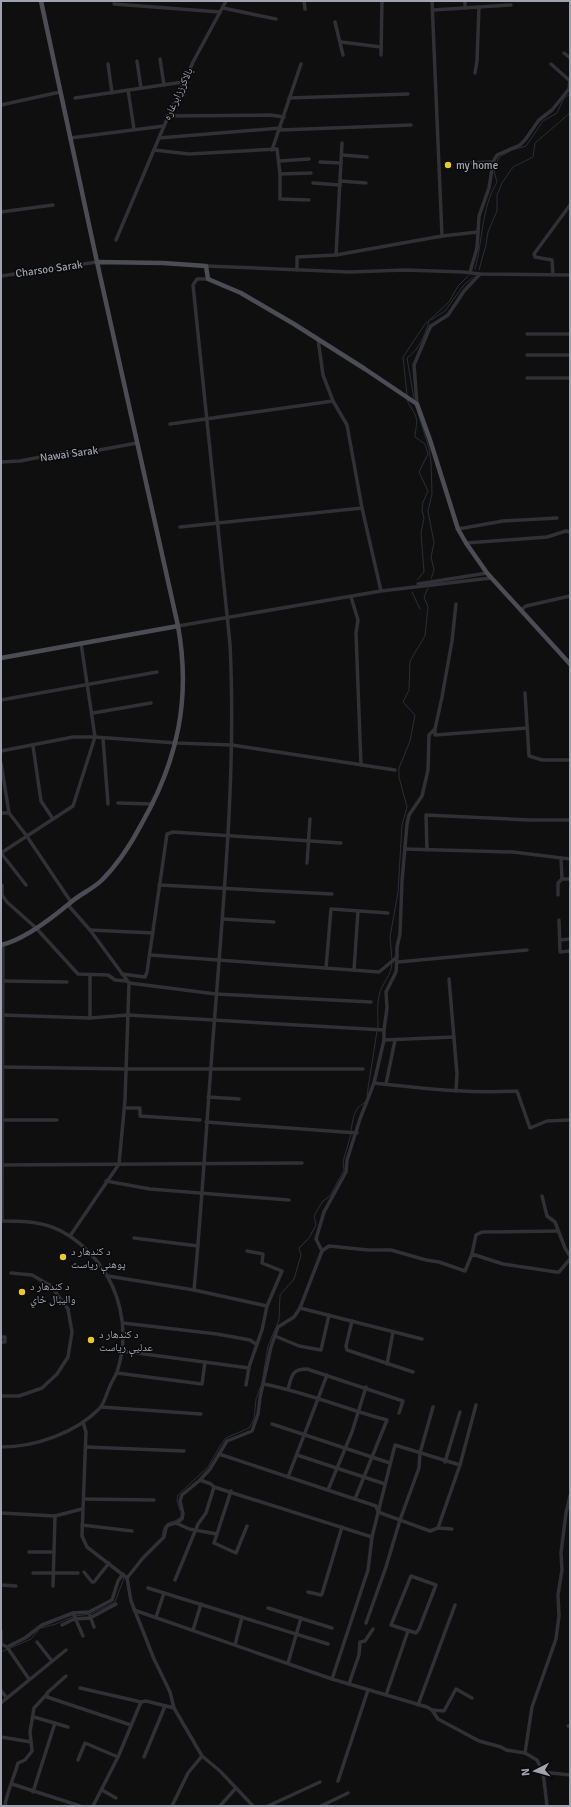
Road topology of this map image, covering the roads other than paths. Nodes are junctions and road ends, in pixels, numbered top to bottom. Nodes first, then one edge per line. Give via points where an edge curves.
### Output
1 (41, 1) edge
2 (226, 1) edge
3 (304, 1) edge
4 (382, 1) edge
5 (432, 1) edge
6 (465, 1) edge
7 (486, 1) edge
8 (114, 4) dead end
9 (511, 5) dead end
10 (479, 7) junction
11 (486, 7) junction
12 (222, 8) junction
13 (465, 8) junction
14 (305, 9) dead end
15 (432, 10) junction
16 (220, 12) junction
17 (276, 19) dead end
18 (335, 22) dead end
19 (341, 42) junction
20 (381, 47) junction
21 (564, 53) dead end
22 (343, 54) dead end
23 (381, 55) dead end
24 (570, 58) edge
25 (160, 59) dead end
26 (137, 61) dead end
27 (108, 64) dead end
28 (301, 64) dead end
29 (551, 64) dead end
30 (475, 73) dead end
31 (570, 80) edge
32 (183, 82) junction
33 (164, 85) junction
34 (141, 88) junction
35 (128, 90) junction
36 (60, 92) junction
37 (112, 93) junction
38 (408, 94) dead end
39 (75, 98) dead end
40 (289, 98) junction
41 (1, 105) edge
42 (167, 116) junction
43 (284, 117) junction
44 (411, 125) dead end
45 (164, 126) junction
46 (134, 129) junction
47 (280, 129) junction
48 (70, 138) junction
49 (160, 138) junction
50 (342, 143) dead end
51 (154, 150) junction
52 (272, 150) junction
53 (342, 155) junction
54 (368, 157) dead end
55 (309, 159) dead end
56 (279, 160) junction
57 (320, 162) dead end
58 (492, 162) junction
59 (341, 163) junction
60 (462, 163) dead end
61 (310, 173) dead end
62 (280, 174) junction
63 (313, 183) dead end
64 (340, 183) junction
65 (366, 183) dead end
66 (308, 200) dead end
67 (53, 205) dead end
68 (570, 205) edge
69 (1, 212) edge
70 (478, 232) junction
71 (442, 236) junction
72 (116, 240) dead end
73 (336, 255) junction
74 (97, 262) junction
75 (206, 266) junction
76 (297, 270) junction
77 (470, 272) junction
78 (480, 274) junction
79 (553, 275) junction
80 (570, 275) edge
81 (1, 276) edge
82 (208, 279) junction
83 (527, 334) dead end
84 (570, 334) edge
85 (318, 339) junction
86 (527, 355) dead end
87 (570, 355) edge
88 (527, 378) dead end
89 (570, 378) edge
90 (333, 402) junction
91 (416, 404) junction
92 (207, 420) junction
93 (170, 424) dead end
94 (137, 443) junction
95 (1, 462) edge
96 (362, 508) junction
97 (557, 518) dead end
98 (218, 523) junction
99 (180, 528) dead end
100 (458, 529) junction
101 (570, 532) edge
102 (466, 543) junction
103 (487, 574) junction
104 (491, 578) junction
105 (405, 587) junction
106 (381, 591) junction
107 (570, 596) edge
108 (351, 597) junction
109 (456, 604) dead end
110 (521, 610) junction
111 (227, 617) junction
112 (178, 626) junction
113 (81, 643) junction
114 (1, 658) edge
115 (570, 664) edge
116 (157, 672) dead end
117 (87, 685) junction
118 (525, 693) dead end
119 (1, 700) edge
120 (151, 703) dead end
121 (92, 713) junction
122 (527, 728) junction
123 (435, 729) junction
124 (95, 737) junction
125 (103, 738) junction
126 (176, 743) junction
127 (232, 744) junction
128 (33, 746) junction
129 (1, 751) edge
130 (570, 760) edge
131 (1, 763) edge
132 (361, 765) junction
133 (396, 770) dead end
134 (118, 803) dead end
135 (108, 804) dead end
136 (153, 804) junction
137 (1, 813) edge
138 (9, 813) junction
139 (52, 819) junction
140 (310, 819) dead end
141 (570, 820) edge
142 (26, 835) junction
143 (227, 835) junction
144 (309, 841) junction
145 (341, 843) dead end
146 (405, 849) junction
147 (427, 850) junction
148 (1, 853) edge
149 (562, 858) junction
150 (570, 859) edge
151 (308, 863) dead end
152 (562, 879) junction
153 (570, 879) edge
154 (2, 885) edge
155 (26, 885) dead end
156 (159, 885) junction
157 (225, 889) junction
158 (332, 894) dead end
159 (558, 895) dead end
160 (70, 903) junction
161 (358, 911) junction
162 (388, 913) dead end
163 (223, 919) junction
164 (559, 920) dead end
165 (274, 922) dead end
166 (36, 928) junction
167 (90, 930) junction
168 (153, 933) junction
169 (570, 939) edge
170 (560, 940) junction
171 (2, 945) edge
172 (527, 950) dead end
173 (570, 951) edge
174 (150, 955) junction
175 (396, 956) junction
176 (219, 960) junction
177 (398, 962) junction
178 (326, 968) junction
179 (354, 970) junction
180 (90, 974) junction
181 (122, 974) junction
182 (449, 979) dead end
183 (3, 981) junction
184 (67, 982) dead end
185 (128, 982) junction
186 (216, 994) junction
187 (371, 1002) dead end
188 (2, 1015) edge
189 (128, 1015) junction
190 (90, 1018) junction
191 (214, 1020) junction
192 (384, 1030) junction
193 (454, 1037) junction
194 (384, 1040) junction
195 (395, 1040) junction
196 (2, 1067) edge
197 (127, 1069) junction
198 (363, 1069) dead end
199 (210, 1070) junction
200 (374, 1083) junction
201 (386, 1084) junction
202 (456, 1091) junction
203 (208, 1097) junction
204 (239, 1099) dead end
205 (124, 1108) junction
206 (2, 1118) edge
207 (57, 1120) dead end
208 (200, 1120) dead end
209 (570, 1120) edge
210 (206, 1122) junction
211 (353, 1133) junction
212 (302, 1163) dead end
213 (119, 1164) junction
214 (2, 1165) edge
215 (204, 1165) junction
216 (106, 1181) junction
217 (202, 1194) junction
218 (542, 1196) dead end
219 (289, 1200) dead end
220 (1, 1221) edge
221 (558, 1231) junction
222 (70, 1236) junction
223 (134, 1238) dead end
224 (198, 1246) junction
225 (248, 1251) dead end
226 (322, 1251) junction
227 (472, 1254) junction
228 (570, 1256) edge
229 (570, 1259) edge
230 (11, 1273) dead end
231 (108, 1276) junction
232 (194, 1290) junction
233 (267, 1306) junction
234 (300, 1308) junction
235 (329, 1315) junction
236 (352, 1321) junction
237 (123, 1323) junction
238 (393, 1332) junction
239 (1, 1336) edge
240 (275, 1336) junction
241 (422, 1339) dead end
242 (1, 1342) edge
243 (256, 1344) junction
244 (122, 1351) junction
245 (205, 1362) junction
246 (387, 1364) junction
247 (249, 1368) junction
248 (413, 1372) dead end
249 (117, 1373) junction
250 (327, 1376) junction
251 (263, 1384) junction
252 (246, 1385) dead end
253 (366, 1387) junction
254 (288, 1389) junction
255 (1, 1396) edge
256 (320, 1398) junction
257 (476, 1405) dead end
258 (101, 1407) junction
259 (433, 1407) dead end
260 (358, 1412) junction
261 (460, 1412) dead end
262 (399, 1413) dead end
263 (201, 1414) dead end
264 (83, 1422) junction
265 (272, 1424) dead end
266 (305, 1435) junction
267 (1, 1447) edge
268 (86, 1447) junction
269 (345, 1448) junction
270 (184, 1451) dead end
271 (420, 1453) junction
272 (218, 1454) junction
273 (297, 1455) junction
274 (371, 1457) junction
275 (446, 1462) junction
276 (390, 1463) junction
277 (460, 1465) junction
278 (337, 1468) junction
279 (288, 1477) junction
280 (363, 1477) junction
281 (200, 1480) junction
282 (385, 1484) junction
283 (214, 1487) junction
284 (328, 1490) junction
285 (231, 1491) junction
286 (570, 1496) edge
287 (84, 1498) junction
288 (354, 1499) junction
289 (154, 1500) dead end
290 (82, 1509) junction
291 (378, 1512) junction
292 (1, 1513) edge
293 (55, 1516) junction
294 (400, 1520) junction
295 (176, 1523) junction
296 (82, 1525) junction
297 (248, 1526) dead end
298 (342, 1528) junction
299 (438, 1528) junction
300 (452, 1529) dead end
301 (197, 1530) junction
302 (132, 1531) dead end
303 (217, 1534) junction
304 (372, 1537) junction
305 (29, 1552) dead end
306 (54, 1552) junction
307 (109, 1563) junction
308 (84, 1572) dead end
309 (33, 1573) dead end
310 (54, 1573) junction
311 (78, 1573) dead end
312 (125, 1576) junction
313 (175, 1580) dead end
314 (1, 1585) edge
315 (16, 1586) dead end
316 (53, 1586) dead end
317 (148, 1588) dead end
318 (308, 1592) dead end
319 (164, 1593) junction
320 (116, 1604) dead end
321 (201, 1604) junction
322 (456, 1604) dead end
323 (268, 1608) dead end
324 (134, 1610) junction
325 (89, 1612) junction
326 (73, 1613) junction
327 (156, 1617) junction
328 (242, 1617) junction
329 (90, 1618) junction
330 (301, 1618) junction
331 (74, 1619) junction
332 (366, 1623) dead end
333 (62, 1625) dead end
334 (94, 1627) dead end
335 (332, 1628) dead end
336 (373, 1629) dead end
337 (193, 1630) junction
338 (1, 1631) edge
339 (408, 1631) junction
340 (296, 1634) junction
341 (83, 1636) dead end
342 (37, 1642) dead end
343 (1, 1644) edge
344 (328, 1644) dead end
345 (234, 1645) junction
346 (7, 1647) junction
347 (66, 1650) dead end
348 (52, 1661) junction
349 (288, 1663) junction
350 (66, 1676) dead end
351 (29, 1679) junction
352 (332, 1679) junction
353 (349, 1684) junction
354 (80, 1688) dead end
355 (368, 1690) junction
356 (1, 1691) edge
357 (46, 1694) junction
358 (386, 1695) junction
359 (7, 1698) junction
360 (472, 1698) dead end
361 (141, 1702) junction
362 (1, 1703) edge
363 (418, 1705) junction
364 (165, 1706) junction
365 (174, 1708) junction
366 (432, 1710) junction
367 (34, 1717) dead end
368 (55, 1723) junction
369 (132, 1725) junction
370 (68, 1727) dead end
371 (2, 1737) edge
372 (31, 1742) junction
373 (525, 1753) junction
374 (202, 1756) junction
375 (118, 1757) junction
376 (144, 1757) dead end
377 (78, 1760) dead end
378 (543, 1772) junction
379 (570, 1774) edge
380 (338, 1781) dead end
381 (320, 1782) dead end
382 (12, 1784) junction
383 (236, 1788) junction
384 (102, 1790) junction
385 (33, 1792) junction
386 (348, 1793) dead end
387 (116, 1798) dead end
388 (72, 1805) edge
389 (174, 1805) edge
390 (5, 1806) edge
391 (80, 1806) edge
392 (93, 1806) edge
393 (220, 1806) edge
394 (253, 1806) edge
395 (268, 1806) edge
396 (321, 1806) edge
397 (547, 1806) edge

1 - 36 main road
2 - 12 street, بالاکرززابرغاره
3 - 14 street
4 - 20 street
5 - 15 street
6 - 13 street
7 - 11 street
8 - 16 street
9 - 11 street
10 - 11 street
10 - 13 street
10 - 30 street
12 - 16 street, بالاکرززابرغاره
12 - 17 street
13 - 15 street
15 - 71 street
16 - 32 street, بالاکرززابرغاره
18 - 19 street
19 - 20 street
19 - 22 street
20 - 23 street
21 - 24 street
25 - 33 street
26 - 34 street
27 - 37 street
28 - 40 street
29 - 31 street
31 - 58 street via 569,89 525,140 520,145 497,155
32 - 33 street
32 - 42 street, بالاکرززابرغاره
33 - 34 street
34 - 35 street
35 - 37 street
35 - 46 street
36 - 41 street
36 - 48 main road
37 - 39 street
38 - 40 street
40 - 43 street
42 - 43 street
42 - 45 street, بالاکرززابرغاره
43 - 47 street
44 - 47 street
45 - 46 street, بالاکرززابرغاره
45 - 49 street
46 - 48 street, بالاکرززابرغاره
47 - 49 street
47 - 52 street
48 - 74 main road
49 - 51 street
50 - 53 street
51 - 52 street via 189,154
51 - 72 street
52 - 56 street via 278,150
53 - 54 street
53 - 59 street
55 - 56 street
56 - 62 street
57 - 59 street
58 - 60 street
58 - 70 street via 489,188 479,216
59 - 64 street
61 - 62 street
62 - 66 street via 280,199
63 - 64 street
64 - 65 street
64 - 73 street
67 - 69 street
68 - 79 street via 534,254 552,260
70 - 71 street
70 - 77 street via 477,248
71 - 73 street
73 - 76 street via 297,256
74 - 75 main road
74 - 81 street, Charsoo Sarak
74 - 94 main road
75 - 76 street
75 - 82 main road
76 - 77 street
77 - 78 street
78 - 79 street
78 - 91 street via 464,291 448,315 431,326 428,332 414,365
79 - 80 street
82 - 85 main road via 242,294
82 - 92 street via 197,279 194,285
83 - 84 street
85 - 90 street via 323,375
85 - 91 main road
86 - 87 street
88 - 89 street
90 - 92 street
90 - 96 street via 347,425
91 - 100 main road
92 - 93 street
92 - 98 street
94 - 95 street, Nawai Sarak
94 - 112 main road
96 - 98 street
96 - 106 street
97 - 100 street via 504,521
98 - 99 street
98 - 111 street
100 - 102 main road
101 - 102 street via 546,537
102 - 103 main road
103 - 104 main road
103 - 105 street
104 - 105 street
104 - 110 main road
105 - 106 street
106 - 108 street
107 - 110 street via 526,606
108 - 111 street
108 - 132 street via 358,620 356,633
109 - 123 street via 452,641
110 - 115 main road
111 - 112 street
111 - 127 street
112 - 113 main road
112 - 126 main road via 183,652 184,681
113 - 114 main road
113 - 117 street
116 - 117 street
117 - 119 street
117 - 121 street
118 - 122 street
120 - 121 street
121 - 124 street
122 - 123 street via 435,735
122 - 130 street via 531,758
123 - 146 street via 429,735 428,770 422,796 409,815
124 - 125 street
124 - 128 street via 73,737
124 - 139 street via 73,806
125 - 126 street
125 - 135 street
126 - 127 street
126 - 136 main road via 165,778
127 - 132 street
127 - 143 street
128 - 129 street
128 - 139 street via 41,800
131 - 138 street
132 - 133 street
134 - 136 street
136 - 160 main road via 121,857 101,881
137 - 138 street
138 - 142 street
139 - 142 street
140 - 144 street
141 - 147 street via 426,815
142 - 148 street
142 - 160 street
143 - 144 street
143 - 156 street via 172,832 167,834
143 - 157 street
144 - 145 street
144 - 151 street
146 - 147 street
146 - 175 street
147 - 149 street via 513,852
148 - 155 street
149 - 150 street
149 - 152 street
152 - 153 street
152 - 159 street via 558,883
154 - 166 street via 2,895 7,902
156 - 157 street
156 - 168 street
157 - 158 street
157 - 163 street
160 - 166 main road
160 - 167 street
161 - 162 street
161 - 178 street via 331,910
161 - 179 street
163 - 165 street
163 - 176 street
164 - 170 street
166 - 171 main road
166 - 180 street via 76,972
167 - 168 street
167 - 181 street
168 - 174 street
169 - 170 street
170 - 173 street via 561,952
171 - 183 street
172 - 177 street
174 - 176 street
174 - 181 street via 145,977
175 - 177 street
175 - 179 street via 380,972
176 - 178 street
176 - 186 street
177 - 192 street via 386,992
178 - 179 street
180 - 185 street via 108,975 115,980
180 - 190 street
181 - 185 street
182 - 193 street
183 - 184 street
183 - 188 street
185 - 186 street
185 - 189 street
186 - 187 street
186 - 191 street
188 - 190 street
188 - 196 street
189 - 190 street
189 - 191 street
189 - 197 street
191 - 192 street
191 - 199 street
192 - 194 street
193 - 195 street
193 - 202 street
194 - 195 street
194 - 200 street
195 - 201 street
196 - 197 street
196 - 206 street
197 - 199 street
197 - 205 street
198 - 199 street
199 - 203 street
200 - 201 street
200 - 211 street
201 - 202 street
202 - 209 street via 517,1091 530,1128 547,1121
203 - 204 street
203 - 210 street
205 - 208 street via 140,1108 140,1116
205 - 213 street
206 - 207 street
206 - 214 street
210 - 211 street
210 - 215 street
211 - 226 street via 346,1172 324,1212 316,1239
212 - 215 street
213 - 214 street
213 - 215 street
213 - 216 street
214 - 220 street
215 - 217 street
216 - 217 street via 150,1189
216 - 222 street
217 - 219 street
217 - 224 street
218 - 221 street via 547,1216 555,1222
220 - 222 street via 30,1222 52,1227
221 - 227 street via 482,1232 476,1235
221 - 228 street
222 - 231 street via 98,1261
223 - 224 street
224 - 232 street
225 - 233 street via 263,1254 262,1263 282,1271
226 - 227 street via 329,1246 391,1250 465,1271
226 - 234 street
227 - 229 street via 502,1264 556,1272 559,1272
230 - 255 street via 32,1275 51,1286 68,1309 72,1332 68,1357 57,1374 43,1387 19,1396
231 - 232 street
231 - 237 street via 114,1288
232 - 233 street
233 - 243 street
234 - 235 street
234 - 240 street via 294,1317 278,1328
235 - 236 street
235 - 240 street via 321,1350 299,1346
236 - 238 street
236 - 246 street via 347,1350
237 - 243 street via 217,1334 250,1340
237 - 244 street
238 - 241 street
238 - 246 street
239 - 242 street via 5,1342
240 - 251 street
243 - 247 street
244 - 245 street
244 - 249 street
245 - 247 street
245 - 249 street via 202,1384
246 - 248 street
247 - 252 street
249 - 258 street
250 - 253 street
250 - 254 street via 307,1369 298,1369 294,1372
250 - 256 street
251 - 254 street
251 - 272 street via 252,1431 227,1441
253 - 260 street
253 - 262 street via 404,1400
254 - 256 street
256 - 260 street
256 - 266 street
257 - 277 street
258 - 263 street
258 - 264 street
259 - 271 street
260 - 269 street
260 - 274 street via 387,1420
261 - 275 street
264 - 267 street via 45,1440
264 - 268 street
265 - 266 street
266 - 269 street
266 - 273 street
268 - 270 street
268 - 287 street
269 - 274 street
269 - 278 street
271 - 275 street
271 - 276 street via 395,1444
271 - 294 street via 419,1468
272 - 279 street
272 - 281 street
273 - 278 street
273 - 279 street
274 - 276 street
274 - 280 street
275 - 277 street
276 - 282 street
277 - 299 street
278 - 280 street
278 - 284 street
279 - 284 street
280 - 282 street
280 - 288 street
281 - 283 street
281 - 295 street via 182,1495 180,1501 184,1514
282 - 291 street
283 - 285 street
283 - 301 street via 206,1513
284 - 288 street
285 - 298 street
285 - 303 street
286 - 373 street via 561,1553 556,1639 532,1707
287 - 289 street
287 - 290 street
288 - 291 street via 376,1506
290 - 293 street
290 - 296 street
291 - 294 street
291 - 304 street
292 - 293 street
293 - 306 street
294 - 299 street via 430,1531
294 - 332 street
295 - 301 street
295 - 312 street via 168,1525 164,1537
296 - 302 street
296 - 307 street via 87,1547
297 - 303 street via 236,1553 214,1544
298 - 304 street
298 - 318 street via 321,1596
299 - 300 street
301 - 303 street
301 - 313 street
304 - 352 street via 368,1570
305 - 306 street
306 - 310 street
307 - 308 street via 94,1582
307 - 312 street
309 - 310 street
310 - 311 street
310 - 316 street
312 - 324 street
312 - 325 street via 118,1581 112,1600
314 - 315 street
317 - 319 street
319 - 321 street
319 - 327 street
320 - 329 street
321 - 328 street
321 - 337 street
322 - 363 street
323 - 330 street
324 - 327 street
324 - 365 street via 170,1692
325 - 326 street
325 - 329 street
326 - 331 street
326 - 346 street via 42,1625
327 - 337 street
328 - 340 street
328 - 345 street
329 - 331 street
329 - 334 street
330 - 335 street
330 - 340 street
331 - 333 street
331 - 341 street
336 - 353 street via 365,1641 360,1642
337 - 345 street
338 - 343 street
339 - 339 street via 416,1633 419,1629 436,1585 415,1576 409,1581 391,1625
339 - 358 street
340 - 344 street
340 - 349 street
342 - 348 street
343 - 346 street
345 - 349 street
346 - 351 street
347 - 348 street
348 - 351 street
349 - 352 street
350 - 357 street
351 - 359 street
352 - 353 street
353 - 355 street
354 - 361 street
355 - 358 street
355 - 380 street
356 - 359 street
357 - 369 street via 47,1697
357 - 372 street via 34,1708
358 - 363 street
359 - 362 street
360 - 366 street via 456,1689 444,1711
361 - 364 street
361 - 369 street
363 - 366 street
364 - 365 street
364 - 376 street
365 - 374 street
366 - 373 street via 438,1719 479,1741
367 - 368 street
368 - 370 street
368 - 385 street
369 - 375 street
371 - 372 street
372 - 382 street via 32,1751 25,1760 18,1763
373 - 378 street via 537,1760
374 - 383 street
374 - 389 street via 188,1774
375 - 377 street via 85,1744
375 - 384 street
378 - 379 street
378 - 397 street
381 - 395 street
382 - 385 street
382 - 390 street via 7,1790
383 - 393 street
383 - 394 street
384 - 387 street
384 - 392 street
385 - 388 street
386 - 396 street
388 - 391 street

